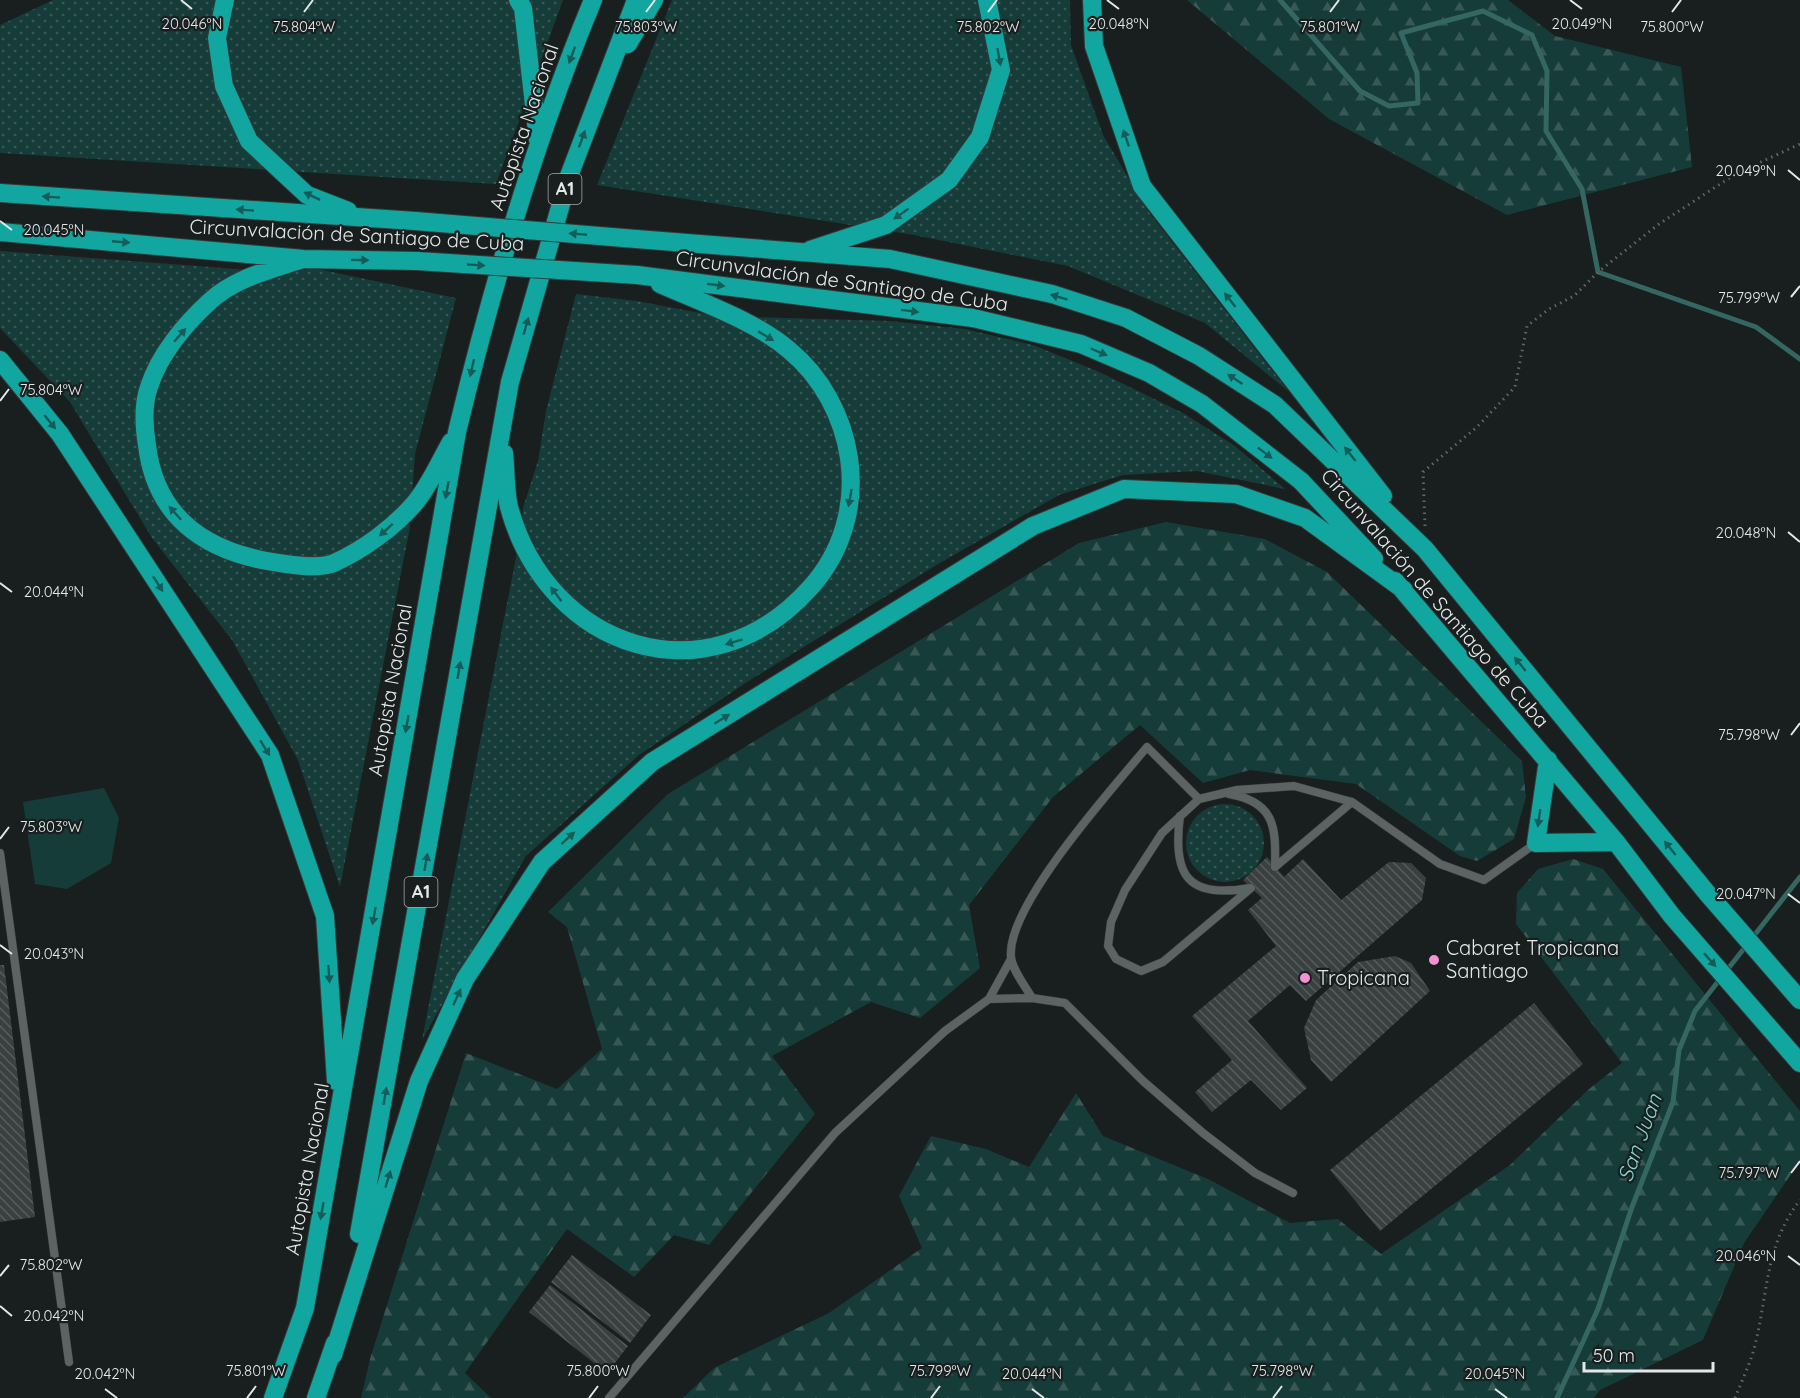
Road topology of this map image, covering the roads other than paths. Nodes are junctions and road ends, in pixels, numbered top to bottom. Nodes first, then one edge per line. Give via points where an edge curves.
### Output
1 (225, 0) edge
2 (519, 0) edge
3 (593, 0) edge
4 (636, 0) edge
5 (654, 0) edge
6 (987, 0) edge
7 (1092, 0) edge
8 (600, 92) junction
9 (539, 148) junction
10 (0, 193) edge
11 (366, 218) junction
12 (0, 232) edge
13 (801, 253) junction
14 (303, 259) junction
15 (638, 274) junction
16 (0, 360) edge
17 (510, 382) junction
18 (457, 432) junction
19 (1425, 549) junction
20 (1404, 590) junction
21 (1548, 760) junction
22 (1223, 793) junction
23 (1199, 799) junction
24 (1352, 802) junction
25 (1180, 816) junction
26 (1616, 842) junction
27 (1536, 843) junction
28 (0, 853) edge
29 (1011, 959) junction
30 (1032, 998) junction
31 (989, 999) junction
32 (1800, 1000) edge
33 (1800, 1063) edge
34 (337, 1124) junction
35 (1293, 1193) dead end
36 (333, 1355) junction
37 (69, 1362) dead end
38 (273, 1398) edge
39 (316, 1398) edge
40 (609, 1398) edge

11 -> 1 highway via 307,195 249,141 224,86 217,38
2 - 9 highway via 533,76
3 -> 9 highway, Autopista Nacional / A1
4 - 8 highway, A1
5 - 8 highway
6 -> 13 highway via 1001,70 980,137 949,180 886,225
19 -> 7 highway via 1142,186 1094,46
17 -> 8 highway, A1 via 569,176
9 -> 18 highway, Autopista Nacional / A1 via 478,347
11 -> 10 highway, Circunvalación de Santiago de Cuba
13 -> 11 highway, Circunvalación de Santiago de Cuba, bridge
12 -> 14 highway, Circunvalación de Santiago de Cuba
19 -> 13 highway, Circunvalación de Santiago de Cuba via 1275,405 1199,356 1126,318 1052,294 890,259
14 -> 15 highway, Circunvalación de Santiago de Cuba, bridge via 417,261
18 -> 14 highway via 415,503 375,539 332,564 291,566 236,555 193,533 169,507 149,467 144,427 149,388 165,353 209,302 239,280
15 -> 17 highway via 729,314 789,350 828,394 846,435 853,483 843,534 823,575 791,610 740,641 702,649 661,649 606,635 565,605 533,564 509,506 504,450
15 -> 20 highway, Circunvalación de Santiago de Cuba via 973,318 1081,344 1149,373 1202,404 1301,480
16 -> 34 highway via 60,434 270,755 324,916 336,1043
36 -> 17 highway, A1 via 365,1209
18 -> 34 highway, Autopista Nacional / A1
32 -> 19 highway, Circunvalación de Santiago de Cuba via 1707,893
20 - 21 highway, Circunvalación de Santiago de Cuba
36 -> 20 highway via 418,1081 465,980 542,862 652,762 1033,526 1124,489 1236,494 1305,518
21 - 26 highway, Circunvalación de Santiago de Cuba
21 -> 27 highway
22 - 23 lane
22 - 24 lane via 1294,786
22 - 24 lane via 1246,797 1263,807 1276,831 1275,867
23 - 25 lane
23 - 29 lane via 1147,747 1040,883 1013,931
24 - 27 lane via 1440,864 1484,880
25 - 25 lane via 1162,833 1143,862 1111,922 1108,946 1116,959 1141,971 1163,962 1251,888 1215,892 1195,885 1181,870 1176,850
26 - 27 highway
26 -> 33 highway, Circunvalación de Santiago de Cuba via 1672,916
28 - 37 lane
29 - 30 lane
29 - 31 lane
30 - 31 lane
30 - 35 lane via 1065,1003 1143,1081 1203,1133 1255,1173
31 - 40 lane via 945,1031 835,1132
34 -> 38 highway, Autopista Nacional / A1 via 305,1308
36 - 39 highway, A1

